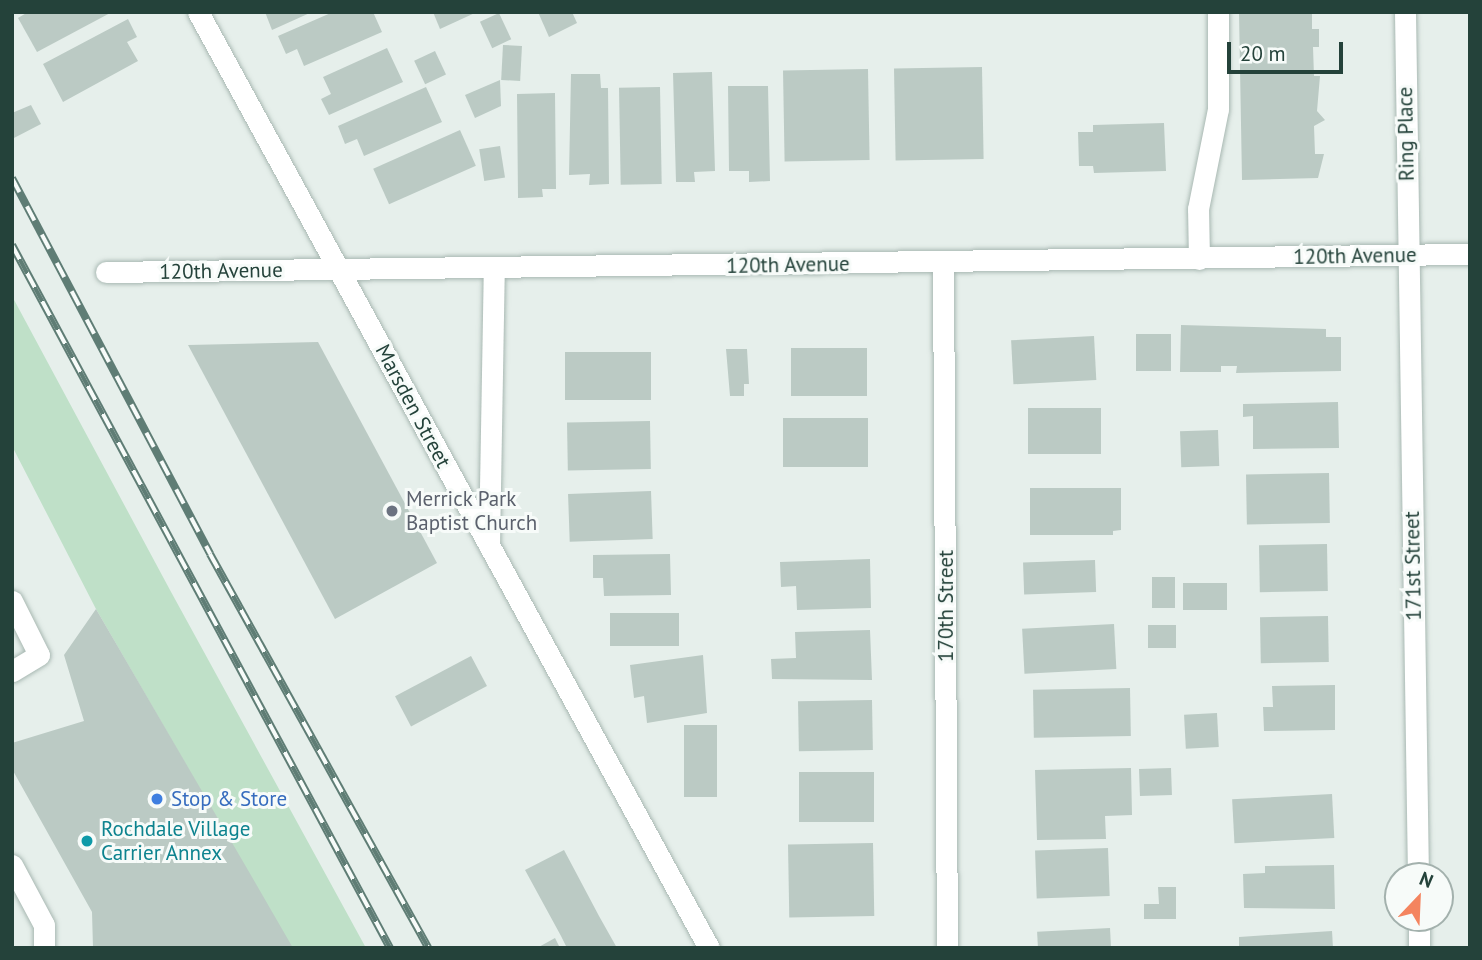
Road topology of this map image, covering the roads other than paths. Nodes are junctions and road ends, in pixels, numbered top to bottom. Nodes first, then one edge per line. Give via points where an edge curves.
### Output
1 (198, 12) edge
2 (1218, 12) edge
3 (1405, 12) edge
4 (1470, 254) edge
5 (1408, 255) junction
6 (1199, 259) junction
7 (943, 263) junction
8 (494, 268) junction
9 (337, 270) junction
10 (106, 272) dead end
11 (489, 547) junction
12 (12, 601) edge
13 (12, 671) edge
14 (1418, 862) edge
15 (12, 865) edge
16 (44, 948) edge
17 (709, 948) edge
18 (947, 948) edge

1 - 9 street, Marsden Street
2 - 6 street via 1218,109 1198,209
3 - 5 street, Ring Place
4 - 5 street, 120th Avenue
5 - 6 street, 120th Avenue
5 - 14 street, 171st Street
6 - 7 street, 120th Avenue
7 - 8 street, 120th Avenue
7 - 18 street, 170th Street
8 - 9 street, 120th Avenue
8 - 11 street
9 - 10 street, 120th Avenue
9 - 11 street, Marsden Street
11 - 17 street, Marsden Street
12 - 13 street via 39,656
15 - 16 street via 44,925

